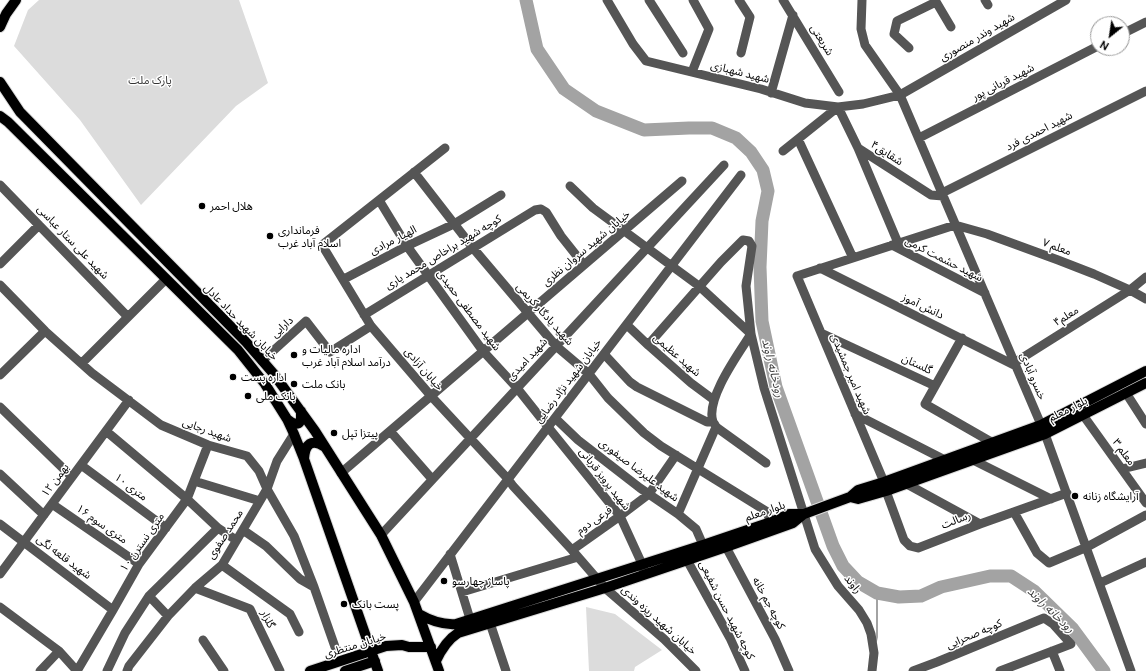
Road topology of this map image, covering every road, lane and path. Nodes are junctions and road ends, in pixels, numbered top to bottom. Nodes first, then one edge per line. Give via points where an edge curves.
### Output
1 (16, 0) edge
2 (607, 0) edge
3 (649, 0) edge
4 (693, 0) edge
5 (739, 0) edge
6 (783, 0) edge
7 (862, 0) edge
8 (1066, 0) edge
9 (935, 1) edge
10 (793, 15) junction
11 (1146, 22) edge
12 (0, 27) edge
13 (951, 28) dead end
14 (1130, 30) edge
15 (909, 48) dead end
16 (1090, 50) edge
17 (683, 53) dead end
18 (740, 53) dead end
19 (692, 72) junction
20 (0, 82) edge
21 (1146, 91) edge
22 (839, 92) dead end
23 (771, 93) junction
24 (900, 95) junction
25 (838, 107) junction
26 (0, 116) edge
27 (919, 138) junction
28 (798, 139) junction
29 (445, 148) dead end
30 (858, 148) junction
31 (783, 151) dead end
32 (724, 165) dead end
33 (414, 172) junction
34 (741, 174) dead end
35 (682, 181) dead end
36 (0, 185) edge
37 (570, 186) dead end
38 (501, 195) dead end
39 (942, 195) junction
40 (379, 200) junction
41 (454, 224) junction
42 (39, 225) junction
43 (955, 225) junction
44 (624, 231) junction
45 (895, 244) junction
46 (407, 246) junction
47 (473, 248) junction
48 (647, 248) junction
49 (853, 258) junction
50 (0, 264) edge
51 (584, 265) junction
52 (672, 266) junction
53 (820, 268) junction
54 (428, 275) junction
55 (1146, 278) edge
56 (166, 279) junction
57 (344, 279) junction
58 (0, 285) edge
59 (699, 286) junction
60 (1130, 290) junction
61 (984, 293) junction
62 (1146, 299) edge
63 (528, 313) junction
64 (364, 314) junction
65 (128, 317) junction
66 (627, 324) junction
67 (371, 326) junction
68 (45, 331) junction
69 (821, 333) junction
70 (751, 334) junction
71 (962, 338) junction
72 (648, 345) junction
73 (556, 346) junction
74 (483, 351) junction
75 (604, 354) junction
76 (262, 361) junction
77 (82, 364) junction
78 (1015, 364) junction
79 (1146, 371) edge
80 (0, 374) edge
81 (589, 374) junction
82 (1146, 383) edge
83 (935, 386) junction
84 (517, 388) junction
85 (1126, 393) junction
86 (431, 396) junction
87 (129, 400) junction
88 (714, 400) junction
89 (0, 408) edge
90 (301, 411) junction
91 (855, 414) junction
92 (1083, 415) junction
93 (287, 418) junction
94 (555, 418) junction
95 (715, 424) junction
96 (1146, 424) edge
97 (548, 427) junction
98 (1043, 430) junction
99 (106, 431) junction
100 (390, 431) junction
101 (294, 434) junction
102 (471, 438) junction
103 (992, 443) junction
104 (208, 445) junction
105 (325, 447) junction
106 (676, 455) junction
107 (304, 459) junction
108 (945, 460) junction
109 (973, 460) junction
110 (766, 463) dead end
111 (1146, 463) edge
112 (81, 465) junction
113 (698, 469) junction
114 (1122, 469) junction
115 (341, 472) junction
116 (0, 474) edge
117 (72, 477) junction
118 (432, 479) junction
119 (508, 479) junction
120 (194, 481) junction
121 (905, 483) junction
122 (885, 486) junction
123 (267, 489) junction
124 (1067, 493) junction
125 (649, 494) junction
126 (187, 499) junction
127 (1051, 499) junction
128 (260, 502) junction
129 (1146, 502) edge
130 (52, 504) junction
131 (1014, 512) junction
132 (678, 514) junction
133 (804, 514) junction
134 (44, 515) junction
135 (1146, 515) edge
136 (620, 516) junction
137 (771, 522) junction
138 (0, 524) edge
139 (980, 524) junction
140 (166, 528) junction
141 (218, 528) junction
142 (243, 530) junction
143 (381, 535) junction
144 (236, 540) junction
145 (24, 542) junction
146 (703, 545) junction
147 (726, 547) junction
148 (1087, 547) junction
149 (575, 553) junction
150 (450, 554) junction
151 (687, 560) junction
152 (1146, 562) edge
153 (139, 564) junction
154 (222, 565) junction
155 (643, 569) junction
156 (0, 574) edge
157 (596, 578) junction
158 (1100, 583) junction
159 (314, 586) junction
160 (195, 588) junction
161 (604, 588) junction
162 (462, 592) junction
163 (149, 596) junction
164 (414, 602) junction
165 (0, 607) edge
166 (114, 610) junction
167 (419, 614) junction
168 (168, 616) junction
169 (470, 619) junction
170 (490, 623) junction
171 (299, 632) dead end
172 (204, 640) dead end
173 (335, 647) dead end
174 (431, 647) junction
175 (59, 651) junction
176 (1052, 651) junction
177 (373, 656) junction
178 (437, 666) edge
179 (40, 671) edge
180 (77, 671) edge
181 (107, 671) edge
182 (127, 671) edge
183 (224, 671) edge
184 (280, 671) edge
185 (312, 671) edge
186 (344, 671) edge
187 (378, 671) edge
188 (506, 671) edge
189 (696, 671) edge
190 (744, 671) edge
191 (789, 671) edge
192 (872, 671) edge
193 (913, 671) edge
194 (1000, 671) edge
195 (1060, 671) edge
196 (1131, 671) edge

1 - 12 main road
2 - 19 street, شهید شهبازی via 633,44 646,60
3 - 17 street
4 - 19 street via 709,29
5 - 18 street via 750,17
6 - 10 street, شریعتی
7 - 24 street, خسرو آبادی via 861,29 864,45
8 - 24 street, شهید وندر منصوری
9 - 13 street
9 - 15 street via 897,21 894,34
10 - 22 street, شریعتی
10 - 23 street
11 - 14 street
16 - 27 street, شهید قربانی پور
19 - 23 street, شهید شهبازی
20 - 76 main road, خیابان شهید حداد عادل via 20,112
21 - 39 street, شهید احمدی فرد
23 - 25 street, شهید شهبازی via 805,103
24 - 25 street, شهید شهبازی
24 - 27 street, خسرو آبادی
25 - 28 street
25 - 30 street, شقایق۴
26 - 56 main road, خیابان شهید حداد عادل
27 - 39 street, خسرو آبادی
28 - 31 street
28 - 49 street
29 - 33 street, خیابان آزادی
30 - 39 street, شقایق۴ via 931,196
30 - 45 street
32 - 48 street, شهید امیدی
33 - 40 street, خیابان آزادی
33 - 41 street, شهید یادگار کریمی
34 - 52 street, خیابان شهید نژاد رضایی
35 - 44 street, خیابان شهید سروان نظری
36 - 42 street, شهید علی ستار عباسی
37 - 44 street via 593,208
38 - 41 street, الهیار مرادی
39 - 43 street, خسرو آبادی
40 - 46 street, شهید مصطفی حمیدی
40 - 57 street, خیابان آزادی via 322,244
41 - 46 street, الهیار مرادی
41 - 47 street, شهید یادگار کریمی
42 - 50 street
42 - 65 street, شهید علی ستار عباسی
43 - 45 street
43 - 60 street, معلم ۷ via 1058,260
43 - 61 street, خسرو آبادی
44 - 48 street
44 - 51 street, خیابان شهید سروان نظری
45 - 49 street
45 - 61 street, شهید حشمت کرمی
46 - 54 street, شهید مصطفی حمیدی
46 - 57 street, الهیار مرادی
47 - 51 street, کوچه شهید براخاص محمد یاری via 535,210 541,209 546,212
47 - 54 street, کوچه شهید براخاص محمد یاری
47 - 63 street, شهید یادگار کریمی
48 - 52 street
48 - 73 street, شهید امیدی
49 - 53 street
51 - 63 street, خیابان شهید سروان نظری
52 - 59 street
52 - 66 street, خیابان شهید نژاد رضایی
53 - 69 street, شهید امیر جمشیدی via 797,276
53 - 71 street, دانش آموز
54 - 64 street, کوچه شهید براخاص محمد یاری
54 - 74 street, شهید مصطفی حمیدی
55 - 60 street, معلم۴
56 - 65 street
56 - 93 main road, خیابان شهید حداد عادل via 238,350 265,384
57 - 64 street, خیابان آزادی
58 - 68 street, شهید رجایی
59 - 70 street
59 - 70 street, راوند via 743,240 749,240 752,246 746,286
59 - 72 street
60 - 62 street, معلم ۷
60 - 78 street, معلم۴
61 - 78 street, خسرو آبادی
63 - 73 street, شهید یادگار کریمی
63 - 74 street, خیابان شهید سروان نظری
64 - 67 street, خیابان آزادی
65 - 77 street
66 - 72 street, شهید عظیمی
66 - 75 street, خیابان شهید نژاد رضایی
67 - 76 street, دارایی via 330,352 306,321
67 - 86 street, خیابان آزادی
68 - 77 street, شهید رجایی
68 - 80 street
69 - 83 street, گلستان
69 - 91 street, شهید امیر جمشیدی
70 - 88 street via 725,374
70 - 133 street, راوند via 764,388
71 - 78 street, دانش آموز
71 - 83 street
72 - 88 street, شهید عظیمی via 691,384
73 - 81 street, شهید یادگار کریمی
73 - 84 street, شهید امیدی
74 - 84 street, شهید مصطفی حمیدی
74 - 86 street, خیابان شهید سروان نظری
75 - 81 street, خیابان شهید نژاد رضایی
75 - 95 street via 637,387 706,422
76 - 90 main road, خیابان شهید حداد عادل
77 - 87 street, شهید رجایی
78 - 98 street, خسرو آبادی
79 - 98 main road, بلوار معلم
81 - 94 street, خیابان شهید نژاد رضایی
81 - 106 street, شهید یادگار کریمی via 608,398 644,433
82 - 85 main road, بلوار معلم
83 - 103 street, گلستان via 925,404
84 - 97 street, شهید مصطفی حمیدی
84 - 102 street, شهید امیدی
85 - 92 main road, بلوار معلم
85 - 96 street
86 - 100 street, خیابان شهید سروان نظری
86 - 102 street, خیابان آزادی
87 - 99 street, ۱۲ بهمن
87 - 104 street, شهید رجایی via 161,425
88 - 95 street via 712,410
89 - 117 street
90 - 93 main road via 299,423 293,423
90 - 105 main road, خیابان شهید حداد عادل
91 - 108 street
91 - 122 street, شهید امیر جمشیدی
92 - 98 main road, بلوار معلم
92 - 114 street, معلم ۳
93 - 101 main road, خیابان شهید حداد عادل
94 - 97 street, خیابان شهید نژاد رضایی
94 - 125 street, شهید علیرضا صیفوری via 578,440
95 - 110 street
95 - 113 street
97 - 119 street, خیابان شهید نژاد رضایی
97 - 136 street, شهید پرویز قربانی
98 - 103 main road, بلوار معلم
98 - 109 main road, بلوار معلم
98 - 124 street, خسرو آبادی
99 - 112 street, ۱۲ بهمن
99 - 126 street
100 - 115 street, خیابان شهید سروان نظری
100 - 118 street
101 - 107 main road, خیابان شهید حداد عادل
101 - 123 street, محمد صفوی via 277,461
102 - 118 street, شهید امیدی
102 - 119 street, خیابان آزادی
103 - 108 main road, بلوار معلم
104 - 120 street, ۱۰ متری نسترن
104 - 123 street, شهید رجایی via 247,456 259,471
105 - 107 main road via 316,442 309,444
105 - 115 main road, خیابان شهید حداد عادل
106 - 113 street, شهید یادگار کریمی
106 - 125 street, فرعی دوم
107 - 177 main road, خیابان شهید حداد عادل
108 - 122 main road, بلوار معلم
109 - 121 main road, بلوار معلم
109 - 127 street
111 - 114 street
112 - 117 street, ۱۲ بهمن
112 - 140 street, ۱۰ متری
113 - 132 street
113 - 137 street, شهید یادگار کریمی via 766,511
114 - 129 street, معلم ۳
115 - 143 main road, خیابان شهید حداد عادل
116 - 134 street
117 - 130 street, ۱۲ بهمن
118 - 143 street, شهید امیدی
119 - 149 street, خیابان آزادی
119 - 150 street, خیابان شهید نژاد رضایی
120 - 126 street, ۱۰ متری نسترن
120 - 128 street
121 - 122 main road, بلوار معلم
121 - 139 street
122 - 133 main road, بلوار معلم via 858,490 850,497
122 - 139 street, رسالت via 904,540 910,546 918,548
123 - 128 street, محمد صفوی
123 - 159 street, شهید رجایی via 294,536
124 - 127 street, رسالت
124 - 148 street, خسرو آبادی
125 - 132 street, شهید علیرضا صیفوری
125 - 136 street, فرعی دوم
126 - 140 street, ۱۰ متری نسترن
126 - 141 street
127 - 131 street, رسالت
128 - 142 street, محمد صفوی
130 - 134 street, ۱۲ بهمن
130 - 153 street, ۱۶ متری سوم
131 - 139 street, رسالت
131 - 148 street via 1037,553 1049,563
132 - 146 street, شهید علیرضا صیفوری via 696,529
133 - 137 main road, بلوار معلم via 789,514
133 - 147 main road, بلوار معلم via 793,523
133 - 192 street, راوند via 815,548 838,586 867,623 874,653
134 - 145 street, ۱۲ بهمن
135 - 148 street
136 - 149 street, فرعی دوم
136 - 155 street, شهید پرویز قربانی
137 - 146 main road, بلوار معلم
138 - 145 street, شهید قلعه نگی
140 - 153 street, ۱۰ متری نسترن
141 - 144 street
141 - 163 street
142 - 144 street, محمد صفوی
142 - 159 street via 266,546 300,579
143 - 164 main road, خیابان شهید حداد عادل
144 - 154 street, محمد صفوی
145 - 156 street, ۱۲ بهمن
145 - 166 street, شهید قلعه نگی
146 - 155 main road, بلوار معلم
147 - 151 main road, بلوار معلم
147 - 191 street, کوچه جم خانه via 775,639
148 - 158 street, خسرو آبادی
149 - 157 street, خیابان آزادی
149 - 162 street, فرعی دوم
150 - 162 street
150 - 164 street, خیابان شهید نژاد رضایی
151 - 155 main road, بلوار معلم
151 - 190 street, کوچه شهید حسن شفیعی via 730,638
152 - 158 street
153 - 166 street, ۱۰ متری نسترن
154 - 160 street, محمد صفوی
154 - 171 street via 290,614
155 - 157 main road, بلوار معلم
155 - 161 main road, بلوار معلم
157 - 161 street, خیابان شهید ریزه وندی
157 - 169 main road, بلوار معلم
158 - 196 street, خسرو آبادی
159 - 173 street, شهید رجایی
160 - 168 street, محمد صفوی
160 - 184 street, گلزار via 250,609
161 - 170 main road, بلوار معلم
161 - 189 street, خیابان شهید ریزه وندی via 664,639
162 - 169 street
163 - 168 street
163 - 181 street via 125,633
164 - 167 main road, خیابان شهید حداد عادل
165 - 175 street, ۱۰ متری نسترن
166 - 180 street, ۱۰ متری نسترن
167 - 169 main road, بلوار معلم via 447,625
167 - 174 main road, خیابان شهید حداد عادل
168 - 182 street, محمد صفوی
170 - 178 main road, بلوار معلم via 458,633 451,638 440,652
170 - 188 street
172 - 183 street
174 - 177 main road, خیابان منتظری via 386,646
174 - 178 main road, خیابان شهید حداد عادل
175 - 179 street
175 - 180 street, ۱۰ متری نسترن
176 - 193 street, کوچه صحرایی via 1071,644 1044,618
176 - 194 street
176 - 195 street
177 - 185 main road, خیابان منتظری
177 - 186 main road, خیابان منتظری
177 - 187 main road, خیابان شهید حداد عادل

